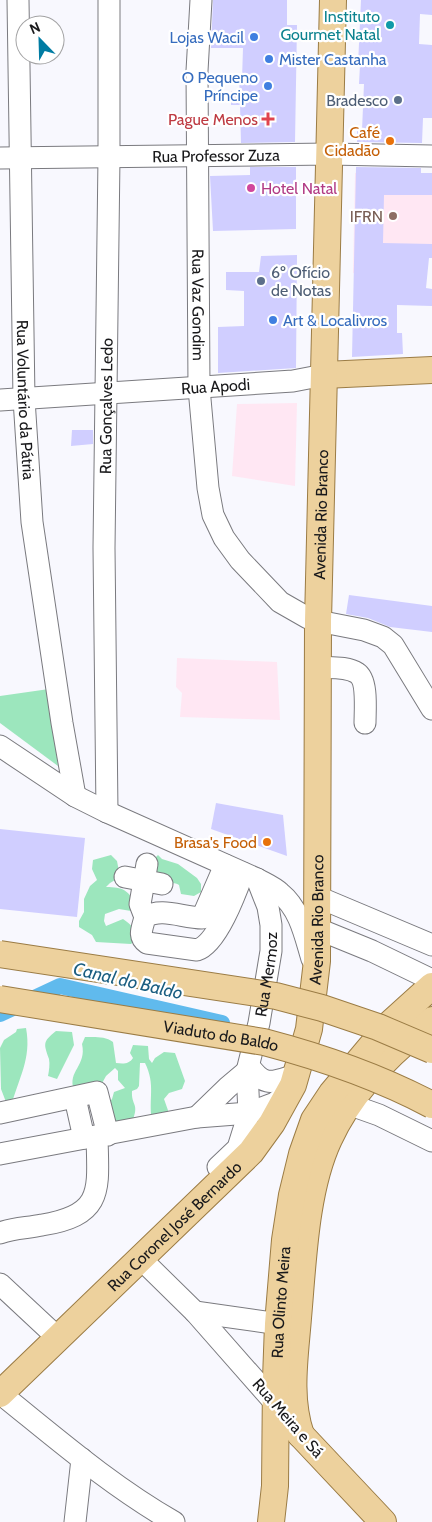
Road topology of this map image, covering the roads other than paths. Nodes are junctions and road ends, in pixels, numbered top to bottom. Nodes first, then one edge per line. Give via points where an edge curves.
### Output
1 (18, 0) edge
2 (109, 0) edge
3 (201, 0) edge
4 (333, 0) edge
5 (330, 154) junction
6 (196, 156) junction
7 (432, 156) edge
8 (22, 157) junction
9 (109, 157) junction
10 (0, 158) edge
11 (432, 370) edge
12 (324, 375) junction
13 (199, 388) junction
14 (106, 394) junction
15 (24, 399) junction
16 (0, 400) edge
17 (318, 621) junction
18 (318, 667) junction
19 (432, 709) edge
20 (366, 723) dead end
21 (0, 746) edge
22 (74, 796) junction
23 (107, 812) junction
24 (242, 872) junction
25 (145, 876) dead end
26 (318, 897) junction
27 (145, 917) junction
28 (385, 926) junction
29 (318, 929) junction
30 (432, 945) edge
31 (372, 951) junction
32 (0, 954) edge
33 (316, 973) junction
34 (432, 980) edge
35 (432, 986) edge
36 (0, 999) edge
37 (432, 1020) edge
38 (309, 1029) joint
39 (432, 1050) edge
40 (248, 1068) junction
41 (293, 1083) junction
42 (75, 1098) junction
43 (340, 1098) junction
44 (432, 1105) edge
45 (0, 1113) edge
46 (249, 1113) junction
47 (196, 1117) junction
48 (95, 1132) junction
49 (432, 1141) edge
50 (0, 1154) edge
51 (0, 1233) edge
52 (140, 1258) junction
53 (0, 1284) edge
54 (195, 1312) junction
55 (288, 1325) junction
56 (56, 1336) junction
57 (0, 1386) edge
58 (0, 1394) edge
59 (276, 1404) junction
60 (300, 1435) junction
61 (82, 1459) junction
62 (75, 1522) edge
63 (174, 1522) edge
64 (271, 1522) edge
65 (383, 1522) edge

1 - 8 street, Rua Voluntário da Pátria
2 - 9 street, Rua Gonçalves Ledo
3 - 6 street, Rua Vaz Gondim via 196,71
4 - 5 main road, Avenida Rio Branco
5 - 6 street, Rua Professor Zuza
5 - 7 street, Rua Professor Zuza
5 - 12 main road, Avenida Rio Branco
6 - 9 street, Rua Professor Zuza
6 - 13 street, Rua Vaz Gondim
8 - 9 street, Rua Professor Zuza
8 - 10 street, Rua Professor Zuza
8 - 15 street, Rua Voluntário da Pátria
9 - 14 street, Rua Gonçalves Ledo
11 - 12 main road, Rua Apodi
12 - 13 street, Rua Apodi via 293,381
12 - 17 main road, Avenida Rio Branco
13 - 14 street, Rua Apodi
13 - 17 street, Rua Vaz Gondim via 208,488 213,515 224,538 280,602
14 - 15 street, Rua Apodi
14 - 23 street, Rua Gonçalves Ledo
15 - 16 street, Rua Apodi
15 - 22 street, Rua Voluntário da Pátria via 32,522
17 - 18 main road, Avenida Rio Branco
17 - 19 street, Rua Vaz Gondim via 383,637 401,656
18 - 20 street via 357,672 364,686
18 - 26 main road, Avenida Rio Branco
21 - 22 street, Rua Mermoz
22 - 23 street, Rua Mermoz
23 - 24 street, Rua Mermoz
24 - 27 street via 202,918 160,912
24 - 27 street via 226,915 204,948 197,950 147,943 141,934
24 - 33 street, Rua Mermoz via 280,892 291,904 300,919
24 - 40 street, Rua Mermoz via 268,907 271,925 259,1023
25 - 27 street via 140,904
26 - 28 street
26 - 29 main road, Avenida Rio Branco
28 - 30 street
28 - 31 street
29 - 31 street
29 - 33 main road, Avenida Rio Branco
31 - 34 street
32 - 39 main road, bridge via 276,996 378,1027
33 - 38 main road, Avenida Rio Branco
35 - 43 main road via 390,1024
36 - 44 main road, Viaduto do Baldo, bridge via 264,1042 361,1074
37 - 43 main road
38 - 41 main road, Rua Coronel José Bernardo
40 - 41 street via 265,1081
40 - 46 street, Rua Coronel José Bernardo
40 - 47 street
41 - 46 street via 275,1103
41 - 52 main road, Rua Coronel José Bernardo via 272,1123 251,1152
42 - 45 street
42 - 48 street
42 - 48 street via 97,1092
43 - 49 street
43 - 55 main road, Rua Olinto Meira via 314,1120 292,1194 285,1240
46 - 47 street
46 - 56 street, Rua Coronel José Bernardo via 238,1148
47 - 48 street
48 - 50 street
48 - 51 street via 98,1185 89,1205 60,1223
52 - 54 street, Rua Meira e Sá
52 - 56 main road, Rua Coronel José Bernardo
53 - 56 street
54 - 55 street
54 - 59 street, Rua Meira e Sá
55 - 59 main road, Rua Olinto Meira
55 - 60 main road, Rua Olinto Meira via 293,1404
56 - 57 street, Rua Coronel José Bernardo
56 - 58 main road, Rua Coronel José Bernardo
58 - 61 street
59 - 60 main road, Rua Meira e Sá
59 - 64 main road, Rua Olinto Meira
60 - 65 main road, Rua Meira e Sá
61 - 62 street
61 - 63 street via 143,1504

